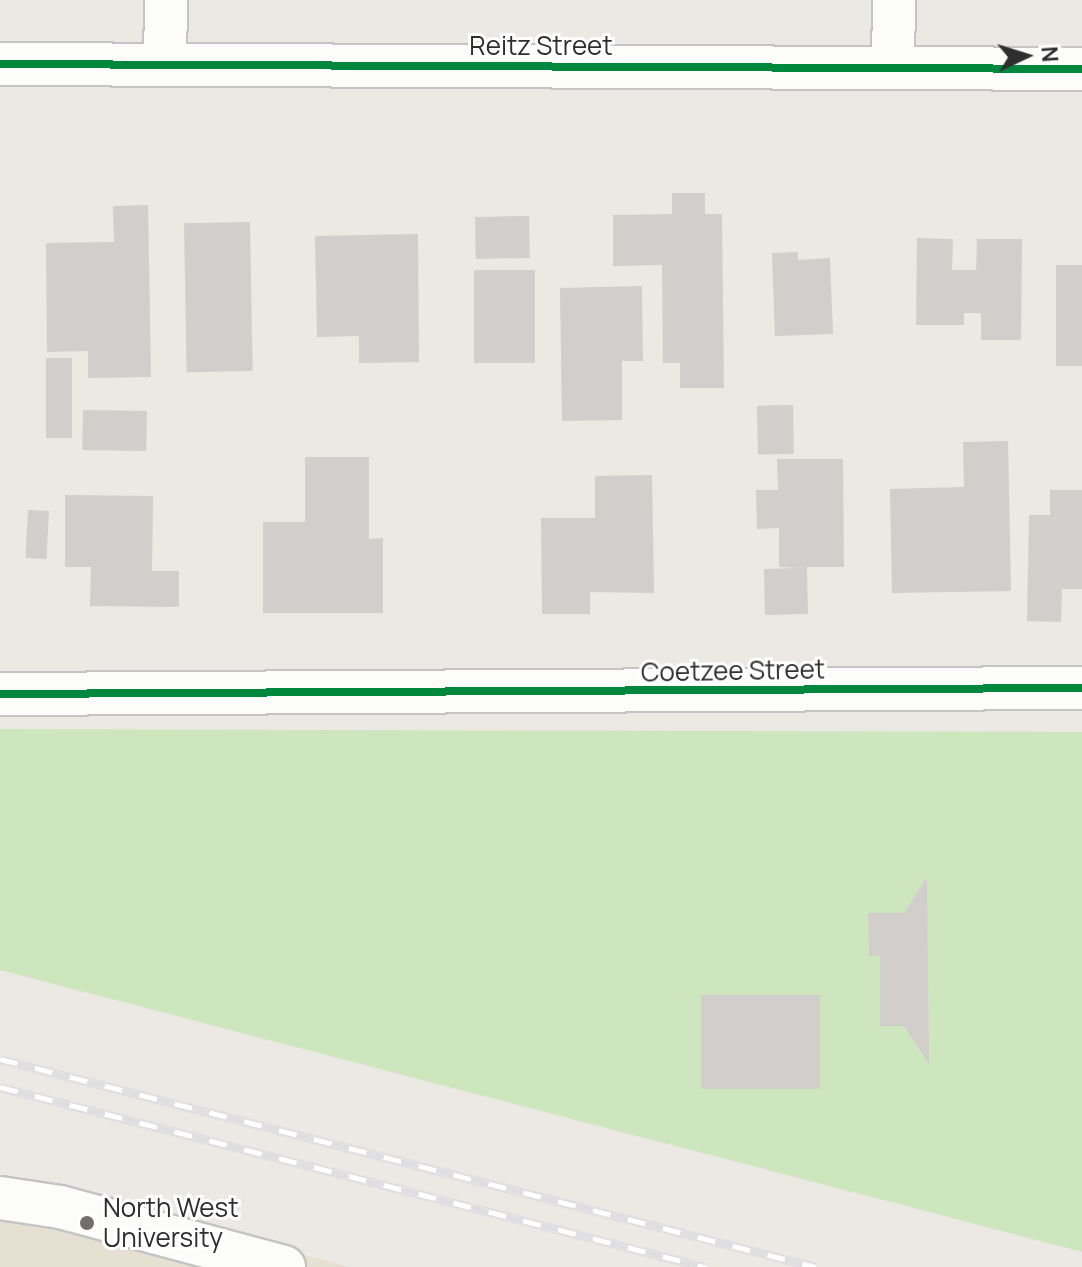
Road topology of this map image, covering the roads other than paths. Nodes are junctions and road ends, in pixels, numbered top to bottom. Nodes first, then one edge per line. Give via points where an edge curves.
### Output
1 (166, 0) edge
2 (894, 0) edge
3 (0, 64) edge
4 (165, 64) junction
5 (893, 68) junction
6 (1082, 69) edge
7 (1082, 688) edge
8 (0, 694) edge
9 (0, 1198) edge
10 (284, 1267) edge

1 - 4 street
2 - 5 street
3 - 4 street, Reitz Street
4 - 5 street, Reitz Street
5 - 6 street, Reitz Street
7 - 8 street, Coetzee Street
9 - 10 street via 60,1207

